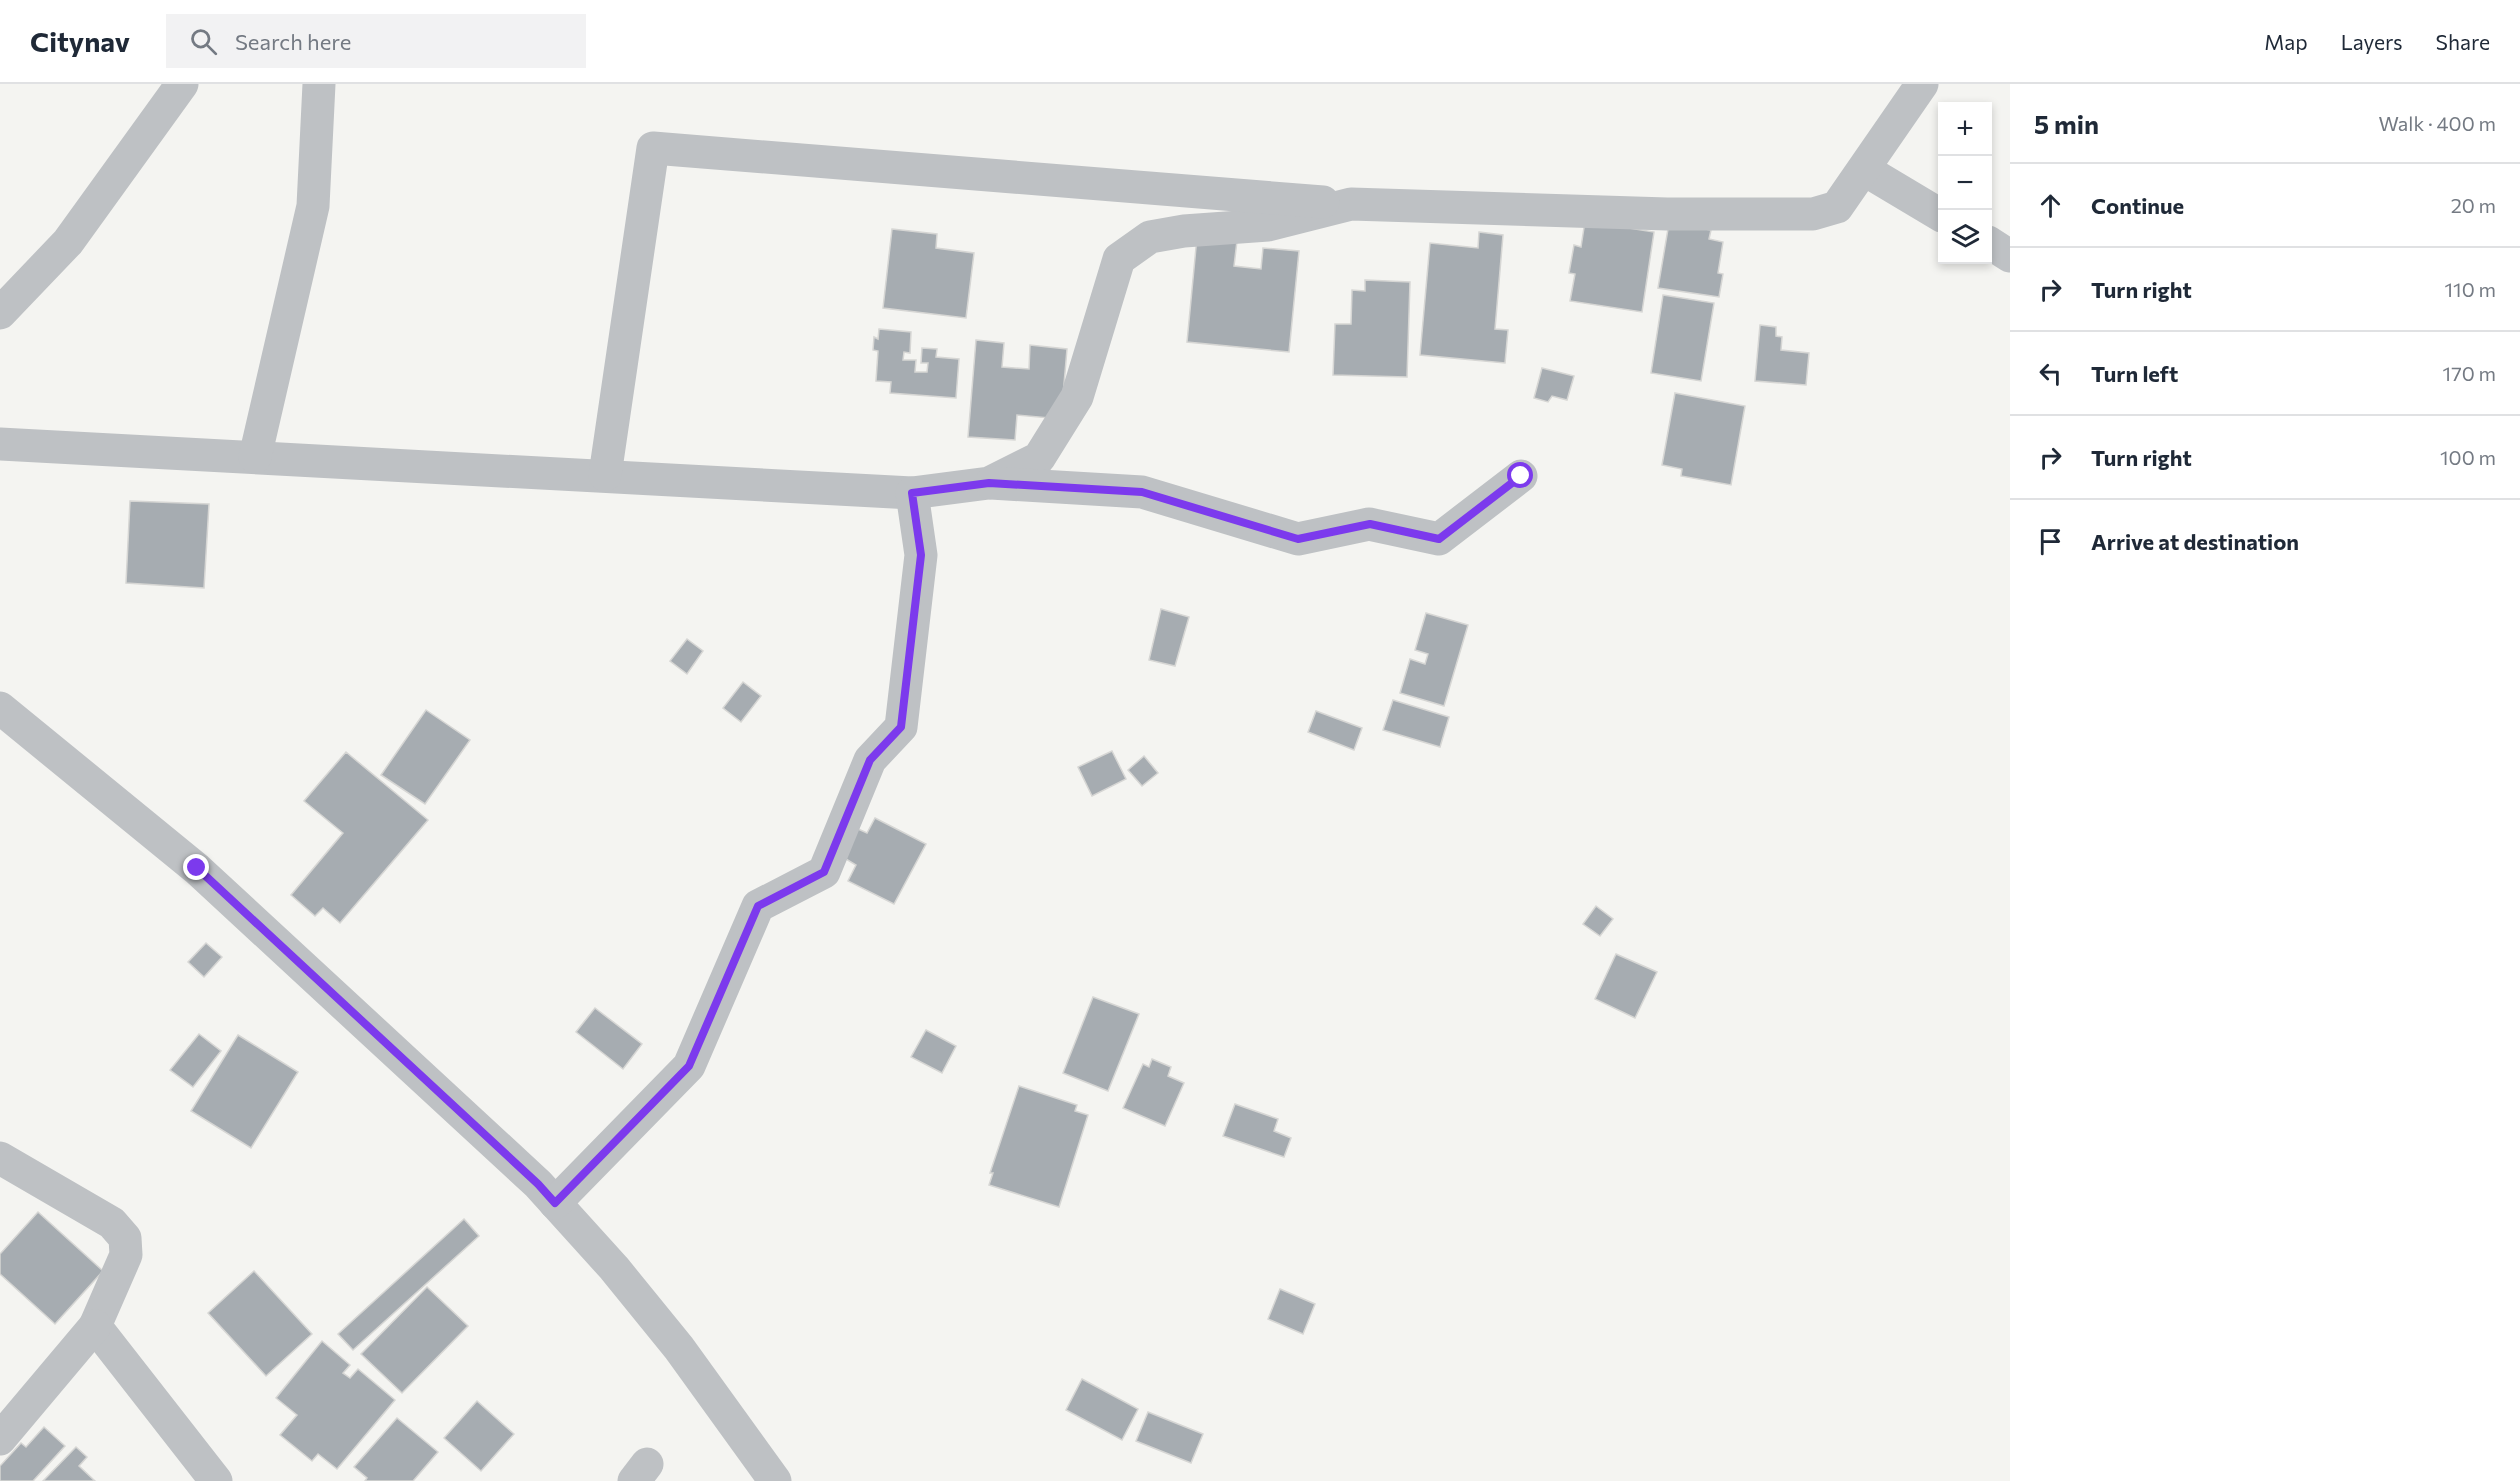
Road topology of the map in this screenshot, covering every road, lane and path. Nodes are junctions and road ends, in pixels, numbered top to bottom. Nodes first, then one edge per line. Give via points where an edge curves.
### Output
1 (182, 84) edge
2 (319, 84) edge
3 (1922, 84) edge
4 (1865, 170) junction
5 (1351, 204) junction
6 (1938, 214) edge
7 (1992, 245) edge
8 (2010, 256) edge
9 (0, 313) edge
10 (0, 444) edge
11 (255, 457) junction
12 (605, 475) junction
13 (1521, 476) dead end
14 (989, 483) junction
15 (912, 493) junction
16 (0, 708) edge
17 (0, 1158) edge
18 (555, 1203) junction
19 (95, 1326) junction
20 (0, 1439) edge
21 (216, 1481) edge
22 (775, 1481) edge

1 - 9 street via 68,242
2 - 11 street via 313,206
3 - 4 street
4 - 5 street via 1837,207 1813,214 1667,214
4 - 6 street
5 - 12 street via 653,148
5 - 14 street via 1268,225 1150,237 1119,259 1077,397 1039,458
7 - 8 street
10 - 11 street
11 - 12 street
12 - 15 street
13 - 14 street via 1439,539 1370,524 1298,539 1142,492
14 - 15 street
15 - 18 street via 921,555 901,727 870,760 824,872 758,906 689,1066
16 - 18 street via 197,868
17 - 19 street via 112,1223 124,1238 126,1255
18 - 22 street via 679,1348
19 - 20 street
19 - 21 street

